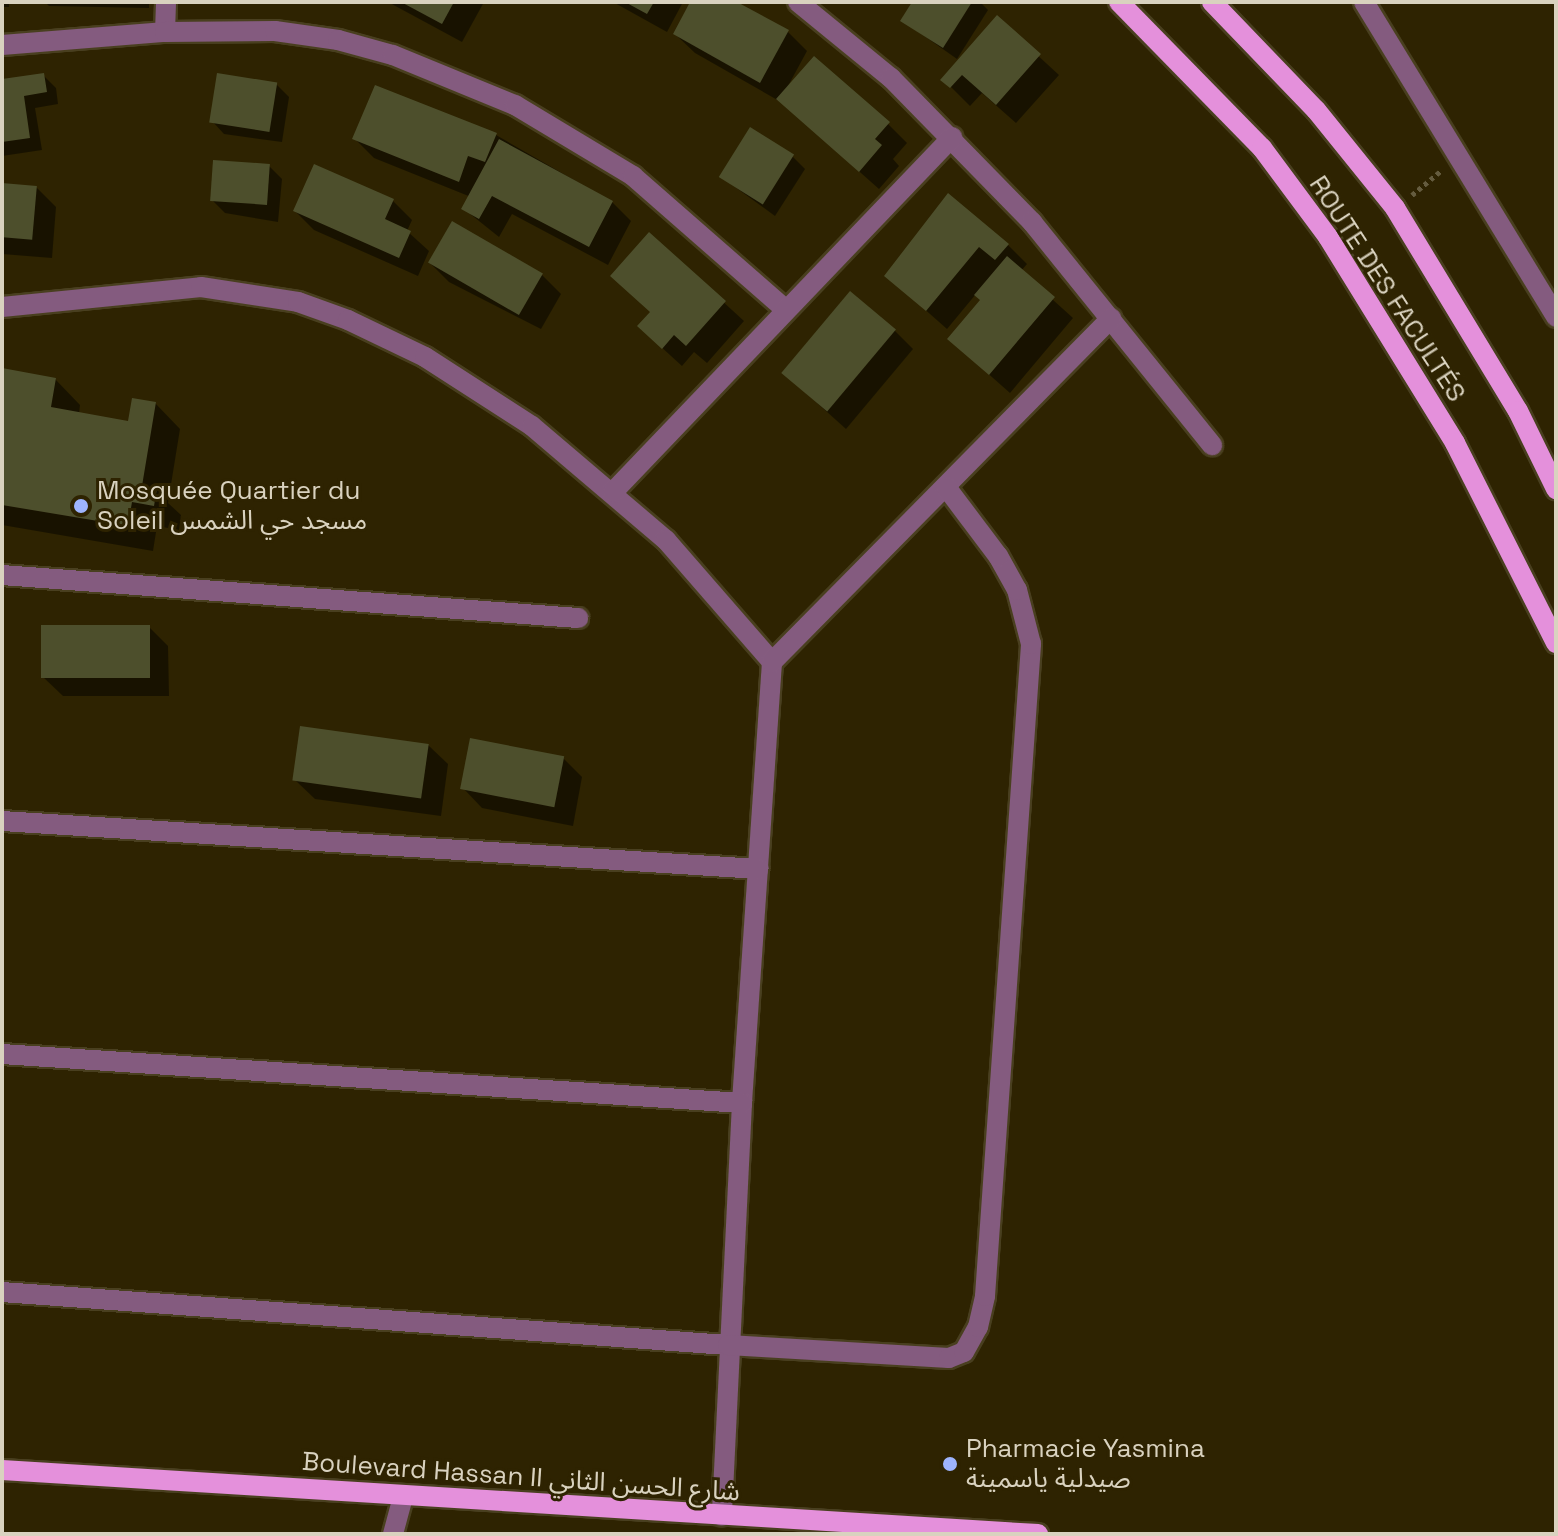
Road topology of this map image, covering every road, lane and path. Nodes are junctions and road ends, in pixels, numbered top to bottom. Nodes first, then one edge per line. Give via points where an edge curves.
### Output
1 (166, 2) edge
2 (798, 2) edge
3 (1119, 2) edge
4 (1212, 2) edge
5 (1364, 2) edge
6 (165, 32) junction
7 (2, 45) edge
8 (952, 137) junction
9 (1459, 157) junction
10 (1395, 208) junction
11 (2, 307) edge
12 (785, 309) junction
13 (1556, 317) edge
14 (1111, 318) junction
15 (1212, 445) dead end
16 (946, 487) junction
17 (1556, 489) edge
18 (613, 492) junction
19 (2, 575) edge
20 (578, 618) dead end
21 (1556, 643) edge
22 (772, 662) junction
23 (2, 821) edge
24 (758, 869) junction
25 (2, 1054) edge
26 (742, 1103) junction
27 (2, 1292) edge
28 (728, 1345) junction
29 (2, 1470) edge
30 (403, 1497) junction
31 (722, 1516) junction
32 (393, 1534) edge
33 (1038, 1534) edge

1 - 6 street
2 - 8 street via 891,78
3 - 21 main road, ROUTE DES FACULTÉS via 1262,148 1328,237 1455,443
4 - 10 main road, ROUTE DES FACULTÉS via 1316,110
5 - 9 street
6 - 7 street
6 - 12 street via 275,31 338,40 454,78 515,105 633,176 699,228
8 - 12 street
8 - 14 street
9 - 10 path
9 - 13 street
10 - 17 main road, ROUTE DES FACULTÉS via 1518,411
11 - 18 street via 201,287 298,302 425,357 532,426
12 - 18 street
14 - 15 street
14 - 16 street
16 - 22 street
16 - 28 street via 1017,590 1031,644 985,1296 978,1327 964,1352 949,1358
18 - 22 street via 666,540
19 - 20 street
22 - 24 street
23 - 24 street
24 - 26 street
25 - 26 street
26 - 28 street
27 - 28 street
28 - 31 street
29 - 30 main road, Boulevard Hassan II شارع الحسن الثاني
30 - 31 main road, Boulevard Hassan II شارع الحسن الثاني
30 - 32 street
31 - 33 main road, Boulevard Hassan II شارع الحسن الثاني

